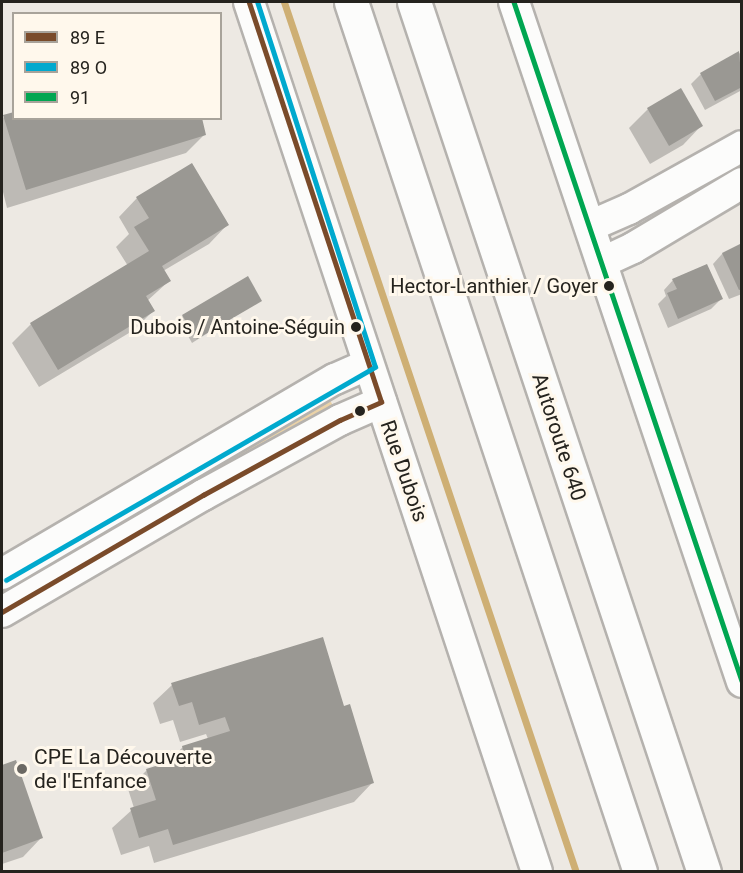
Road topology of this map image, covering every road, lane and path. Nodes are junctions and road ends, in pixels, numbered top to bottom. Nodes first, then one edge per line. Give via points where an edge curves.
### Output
1 (249, 2) edge
2 (351, 2) edge
3 (414, 2) edge
4 (514, 2) edge
5 (741, 146) edge
6 (741, 183) edge
7 (590, 226) junction
8 (603, 262) junction
9 (368, 364) junction
10 (381, 402) junction
11 (92, 523) junction
12 (105, 552) junction
13 (2, 574) edge
14 (2, 612) edge
15 (741, 682) edge
16 (537, 872) edge
17 (640, 872) edge
18 (704, 872) edge

1 - 9 street, Rue Dubois
2 - 17 highway
3 - 18 highway, Autoroute 640
4 - 7 street
5 - 7 street
6 - 8 street
7 - 8 street
8 - 15 street
9 - 10 street, Rue Dubois
9 - 11 street via 335,379
10 - 12 street via 340,420
10 - 16 street, Rue Dubois
11 - 12 street
11 - 13 street
12 - 14 street

